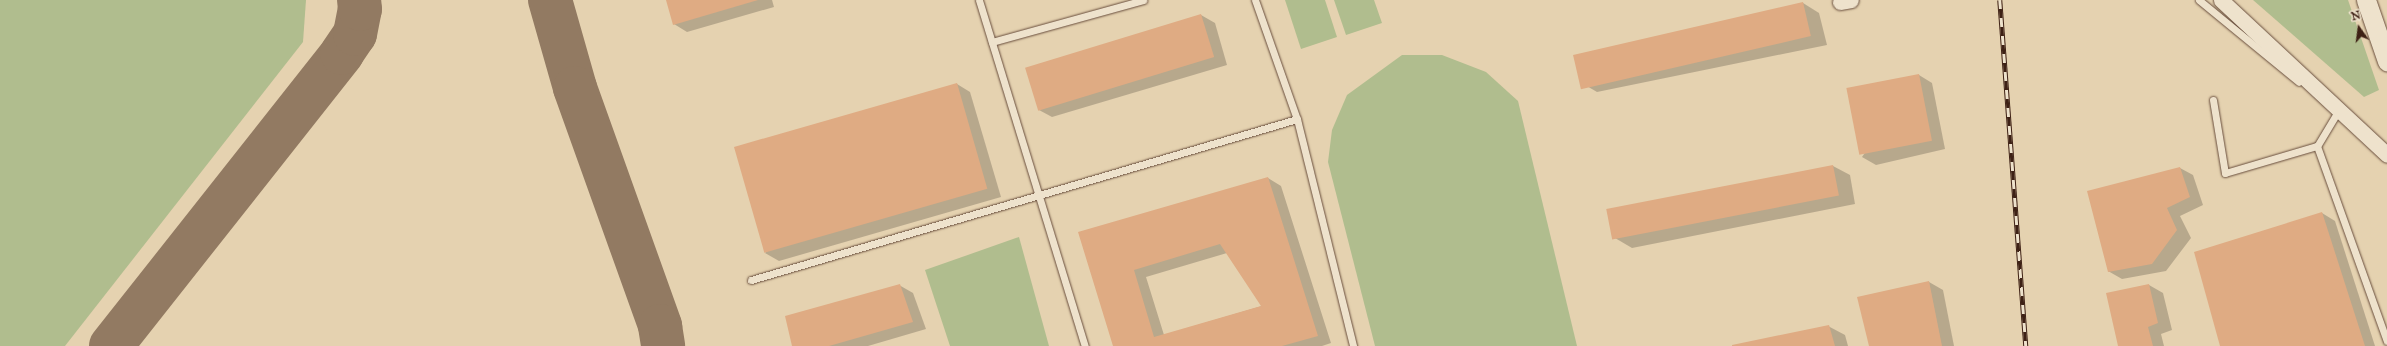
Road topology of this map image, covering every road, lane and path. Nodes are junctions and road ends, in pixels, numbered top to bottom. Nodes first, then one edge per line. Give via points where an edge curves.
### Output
1 (979, 0) edge
2 (1143, 0) edge
3 (1255, 0) edge
4 (2199, 0) edge
5 (2221, 0) edge
6 (2366, 0) edge
7 (992, 42) junction
8 (2387, 61) edge
9 (2213, 100) dead end
10 (2337, 113) junction
11 (1297, 118) junction
12 (2318, 146) junction
13 (2387, 150) edge
14 (2387, 155) edge
15 (1038, 195) junction
16 (751, 280) dead end
17 (2387, 341) edge
18 (1085, 346) edge
19 (1353, 346) edge

1 - 7 lane
2 - 7 lane
3 - 11 lane
4 - 10 lane
5 - 14 street
6 - 8 street
7 - 15 lane
9 - 12 lane via 2225,173
10 - 12 lane
10 - 13 lane
11 - 15 lane
11 - 19 lane
12 - 17 lane
15 - 16 lane
15 - 18 lane

